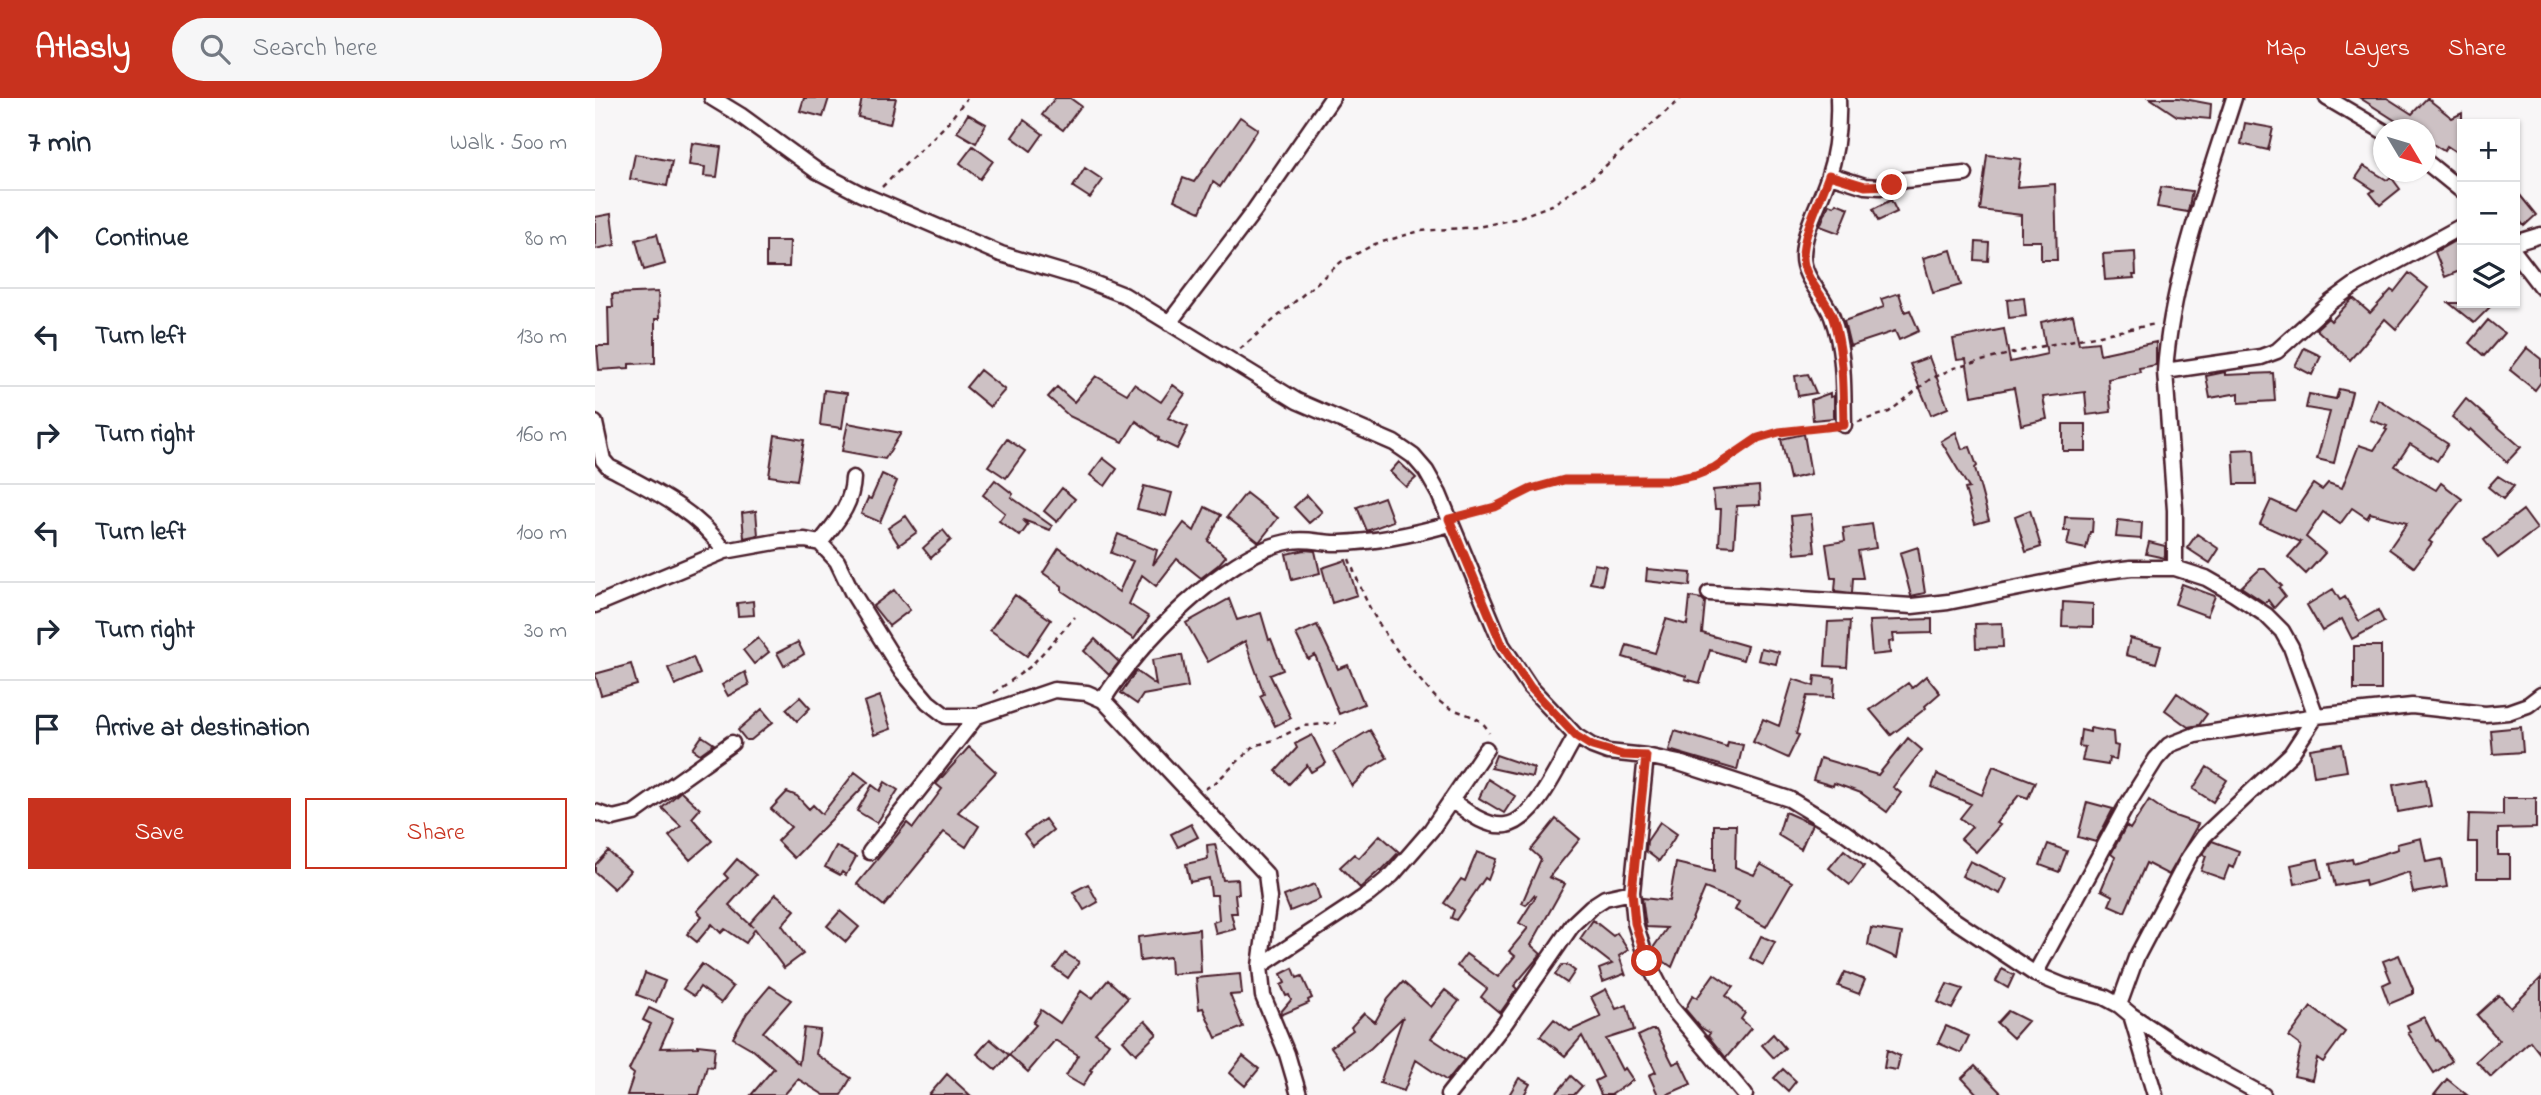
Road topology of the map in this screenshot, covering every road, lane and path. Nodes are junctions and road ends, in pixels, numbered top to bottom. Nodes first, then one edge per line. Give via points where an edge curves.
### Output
1 (712, 98) edge
2 (967, 98) edge
3 (1332, 98) edge
4 (1681, 98) edge
5 (1838, 98) edge
6 (2234, 98) edge
7 (2327, 98) edge
8 (2373, 125) edge
9 (2436, 170) edge
10 (1965, 174) dead end
11 (1829, 175) junction
12 (2457, 187) edge
13 (870, 198) junction
14 (2457, 229) edge
15 (2541, 235) edge
16 (2520, 241) edge
17 (2520, 260) edge
18 (2541, 287) edge
19 (2170, 322) junction
20 (1169, 323) junction
21 (1228, 360) junction
22 (2165, 371) junction
23 (595, 423) edge
24 (1844, 425) junction
25 (853, 478) dead end
26 (1450, 522) junction
27 (1342, 543) junction
28 (820, 544) junction
29 (725, 551) junction
30 (2175, 568) junction
31 (1709, 593) dead end
32 (595, 605) edge
33 (1075, 617) dead end
34 (2541, 695) edge
35 (1103, 700) junction
36 (2316, 716) junction
37 (973, 717) junction
38 (1336, 723) dead end
39 (1576, 736) junction
40 (732, 743) dead end
41 (1486, 749) joint
42 (1646, 756) junction
43 (1192, 795) junction
44 (1451, 800) junction
45 (595, 813) edge
46 (870, 852) dead end
47 (1632, 892) junction
48 (1260, 966) junction
49 (2035, 974) junction
50 (2119, 1005) junction
51 (2131, 1015) junction
52 (1299, 1095) edge
53 (1448, 1095) edge
54 (1745, 1095) edge
55 (2155, 1095) edge
56 (2263, 1095) edge

1 - 13 street via 817,171
2 - 13 path via 946,125
3 - 20 street
4 - 21 path via 1593,178 1552,205 1478,227 1420,231 1375,244 1341,262
5 - 11 street via 1839,122
6 - 19 street
7 - 8 street
9 - 12 street
10 - 11 street via 1880,187
11 - 24 street via 1803,257 1805,271 1833,319 1841,360
13 - 20 street via 1001,254 1103,285
14 - 22 street via 2356,284 2277,351
15 - 16 street
17 - 18 street
19 - 22 street
19 - 24 path via 1954,368 1930,380 1889,412
20 - 21 street
21 - 26 street via 1297,401 1394,443 1426,471
22 - 30 street
23 - 29 street via 603,460 609,467 684,509
24 - 26 path via 1758,438 1714,468 1672,480 1564,480
25 - 28 street via 848,506
26 - 27 street via 1405,535
26 - 39 street via 1512,663
27 - 35 street via 1296,540 1255,552 1187,603 1128,664
27 - 41 path via 1368,605 1412,671 1436,699 1486,726
28 - 29 street via 781,541
28 - 37 street via 837,561 852,592 928,702 946,716
29 - 32 street
30 - 31 street via 2110,571 1912,606
30 - 36 street via 2234,594 2282,631
33 - 37 path via 1031,666 996,691
34 - 36 street via 2508,712 2411,706
35 - 37 street via 1087,693 1054,690
35 - 43 street
36 - 49 street via 2195,735 2169,745 2124,810
36 - 50 street via 2291,754 2204,836 2189,857 2136,958
37 - 46 street
38 - 43 path via 1303,726 1254,746 1215,783
39 - 42 street via 1608,752
39 - 44 street via 1527,815 1518,821 1504,825 1481,820
40 - 45 street via 633,813 613,818
41 - 44 street
42 - 47 street
42 - 49 street via 1789,799 1819,815 1873,853 1939,910
43 - 48 street via 1266,874 1269,898
44 - 48 street via 1414,853 1392,875
47 - 53 street via 1605,898 1573,924 1506,1023
47 - 54 street via 1635,923 1647,961 1670,1006
48 - 52 street via 1263,996
49 - 50 street
50 - 51 street
51 - 55 street
51 - 56 street

